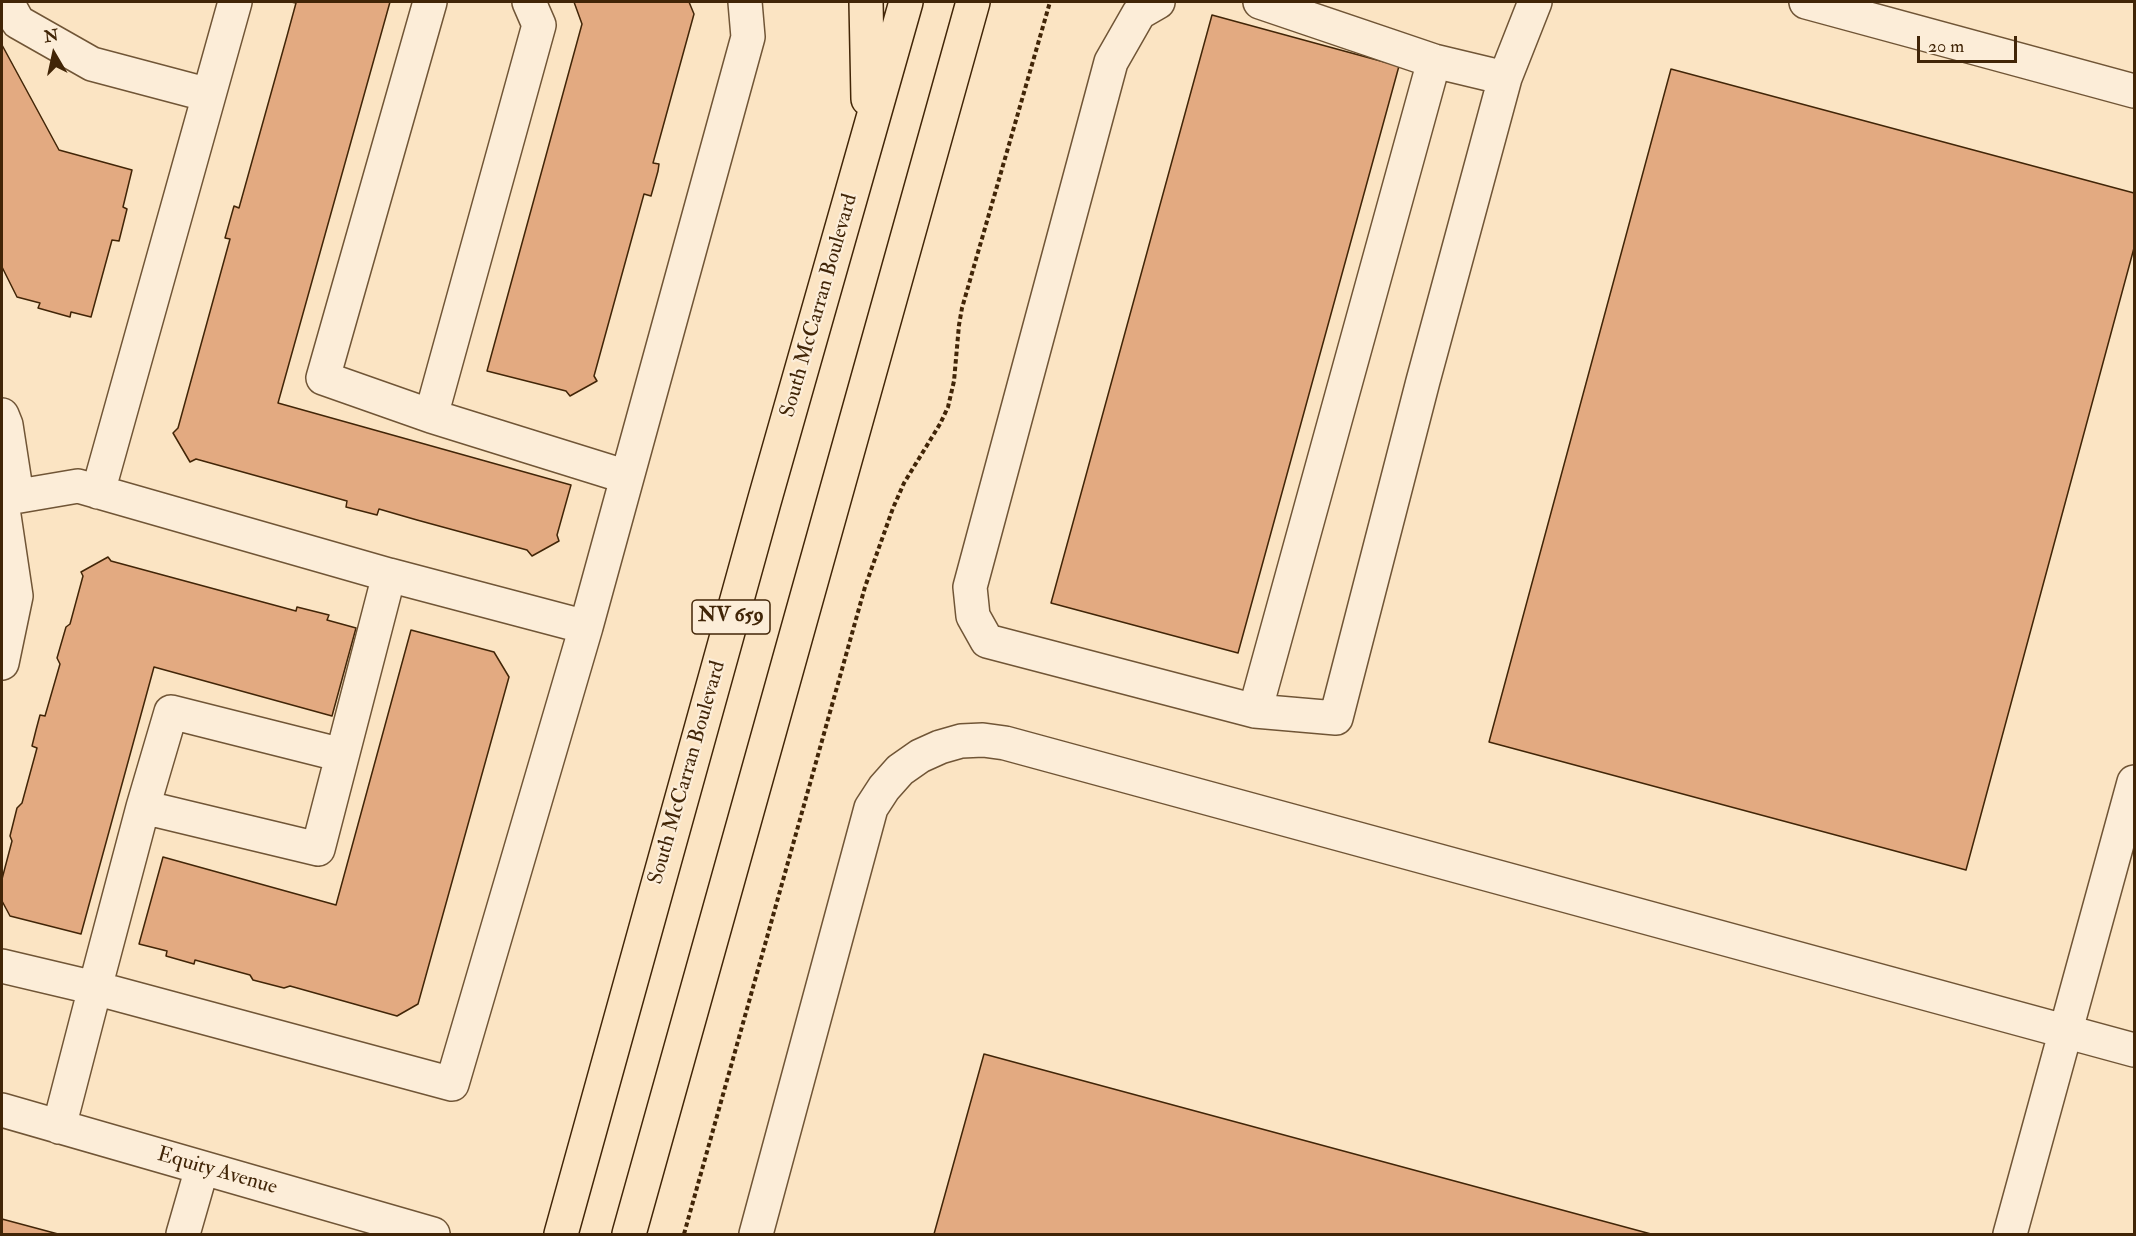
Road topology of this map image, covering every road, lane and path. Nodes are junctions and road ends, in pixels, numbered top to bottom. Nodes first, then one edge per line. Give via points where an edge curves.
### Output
1 (7, 2) edge
2 (235, 2) edge
3 (430, 2) edge
4 (529, 2) edge
5 (745, 2) edge
6 (866, 2) edge
7 (906, 2) edge
8 (973, 2) edge
9 (1050, 2) edge
10 (1158, 2) edge
11 (1260, 2) edge
12 (1535, 2) edge
13 (1806, 2) edge
14 (1302, 8) edge
15 (1434, 61) junction
16 (1505, 78) junction
17 (2134, 91) edge
18 (209, 95) junction
19 (869, 137) junction
20 (2, 415) edge
21 (431, 416) junction
22 (627, 477) junction
23 (98, 492) junction
24 (7, 499) edge
25 (389, 575) junction
26 (586, 627) junction
27 (2, 663) edge
28 (1255, 711) junction
29 (342, 755) junction
30 (2134, 782) edge
31 (143, 807) junction
32 (2, 966) edge
33 (95, 988) junction
34 (2066, 1031) junction
35 (2134, 1050) edge
36 (2, 1110) edge
37 (59, 1127) junction
38 (202, 1167) junction
39 (183, 1234) edge
40 (433, 1234) edge
41 (561, 1234) edge
42 (629, 1234) edge
43 (684, 1234) edge
44 (756, 1234) edge
45 (2010, 1234) edge

1 - 18 street via 18,22 92,64
2 - 18 street
3 - 21 street via 324,378
4 - 21 street via 540,25
5 - 22 street via 748,37
6 - 19 main road
7 - 19 main road, South McCarran Boulevard / NV 659
8 - 42 main road, NV 659
9 - 43 path via 962,308 948,407 900,492 865,587
10 - 28 street via 1139,13 1111,62 970,587 973,616 987,641
11 - 14 street
12 - 16 street
13 - 17 street
14 - 15 street
15 - 16 street
15 - 28 street
16 - 28 street via 1336,718
18 - 23 street
19 - 41 main road, South McCarran Boulevard / NV 659
20 - 24 street via 6,425
21 - 22 street
22 - 26 street
23 - 24 street via 78,486
23 - 25 street
24 - 27 street via 16,596
25 - 26 street
25 - 29 street
26 - 33 street via 452,1084
29 - 31 street via 171,711
29 - 31 street via 318,849
30 - 34 street
31 - 33 street
32 - 33 street
33 - 37 street
34 - 35 street
34 - 44 street via 1005,742 961,741 920,756 900,770 871,808
34 - 45 street
36 - 37 street, Equity Avenue
37 - 38 street, Equity Avenue
38 - 39 street
38 - 40 street, Equity Avenue

